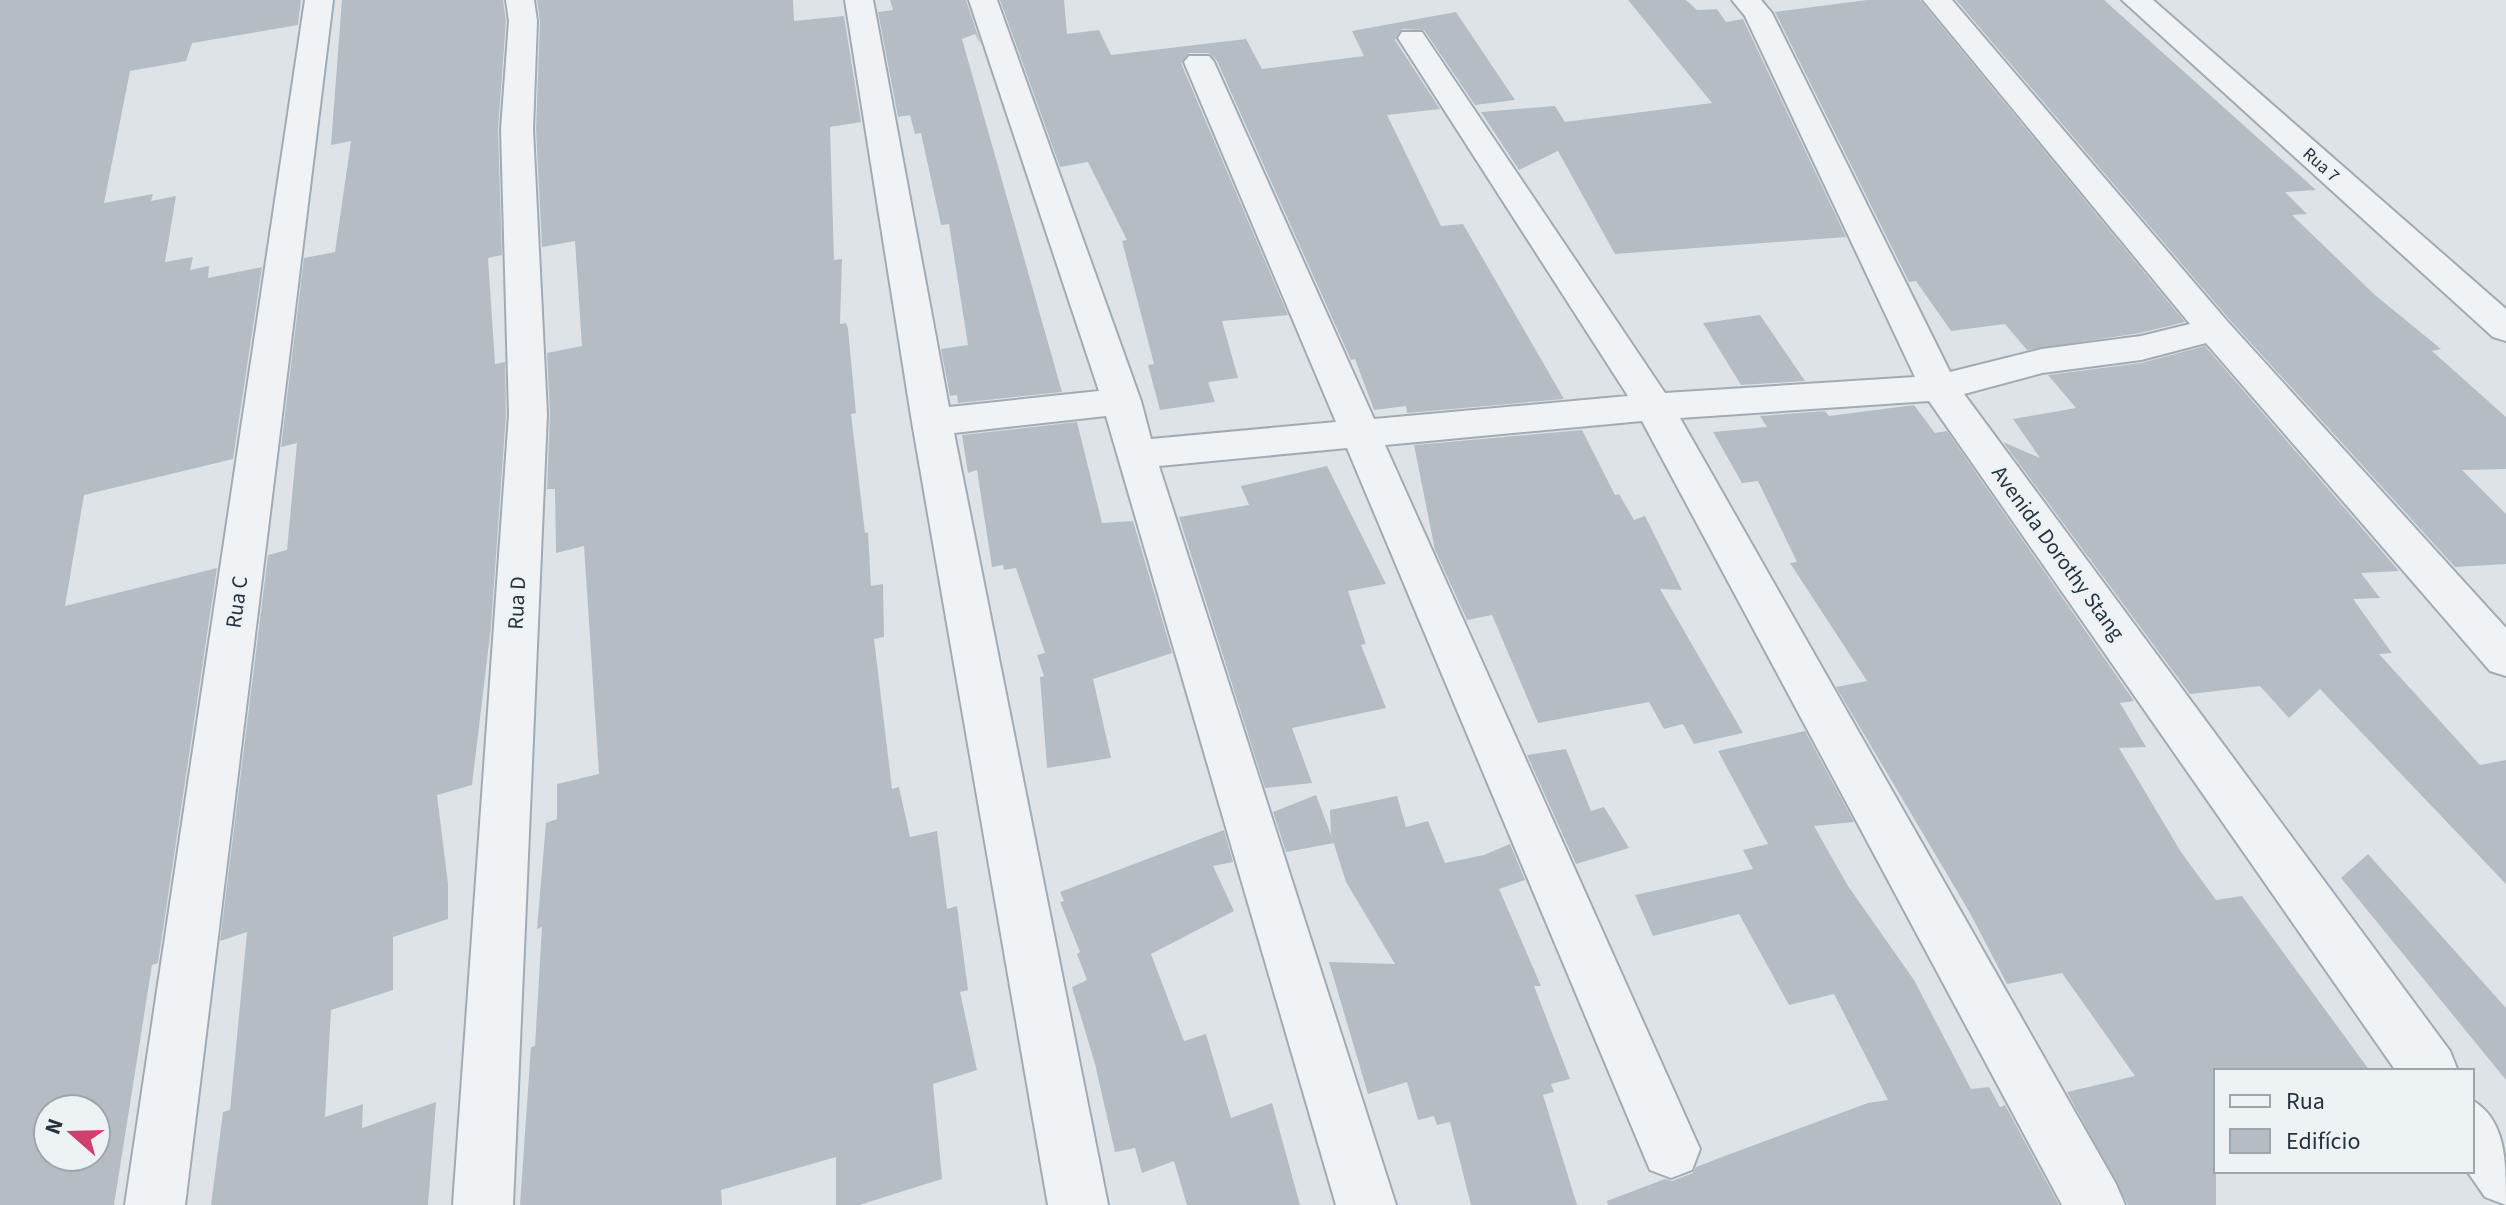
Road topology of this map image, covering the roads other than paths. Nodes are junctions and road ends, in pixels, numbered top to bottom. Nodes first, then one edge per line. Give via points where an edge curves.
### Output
1 (319, 0) edge
2 (520, 0) edge
3 (859, 0) edge
4 (983, 0) edge
5 (1746, 0) edge
6 (1937, 0) edge
7 (2136, 0) edge
8 (1412, 38) dead end
9 (1199, 62) dead end
10 (2214, 329) junction
11 (2506, 329) edge
12 (1939, 388) junction
13 (1122, 401) junction
14 (1654, 407) junction
15 (932, 422) junction
16 (1361, 434) junction
17 (1135, 454) junction
18 (2506, 658) edge
19 (2429, 1069) edge
20 (2474, 1132) edge
21 (1671, 1149) dead end
22 (2506, 1176) edge
23 (155, 1205) edge
24 (483, 1205) edge
25 (1078, 1205) edge
26 (1366, 1205) edge
27 (2095, 1205) edge

1 - 23 street, Rua C
2 - 24 street, Rua D via 517,129 528,414
3 - 15 street
4 - 13 street
5 - 12 street, Avenida Dorothy Stang via 1758,13
6 - 10 street
7 - 11 street, Rua 7
8 - 14 street
9 - 16 street
10 - 12 street via 2141,348 2042,361
10 - 18 street
12 - 14 street
12 - 19 street, Avenida Dorothy Stang
13 - 15 street
13 - 17 street
14 - 16 street
14 - 27 street
15 - 25 street
16 - 17 street
16 - 21 street
17 - 26 street
20 - 22 street

